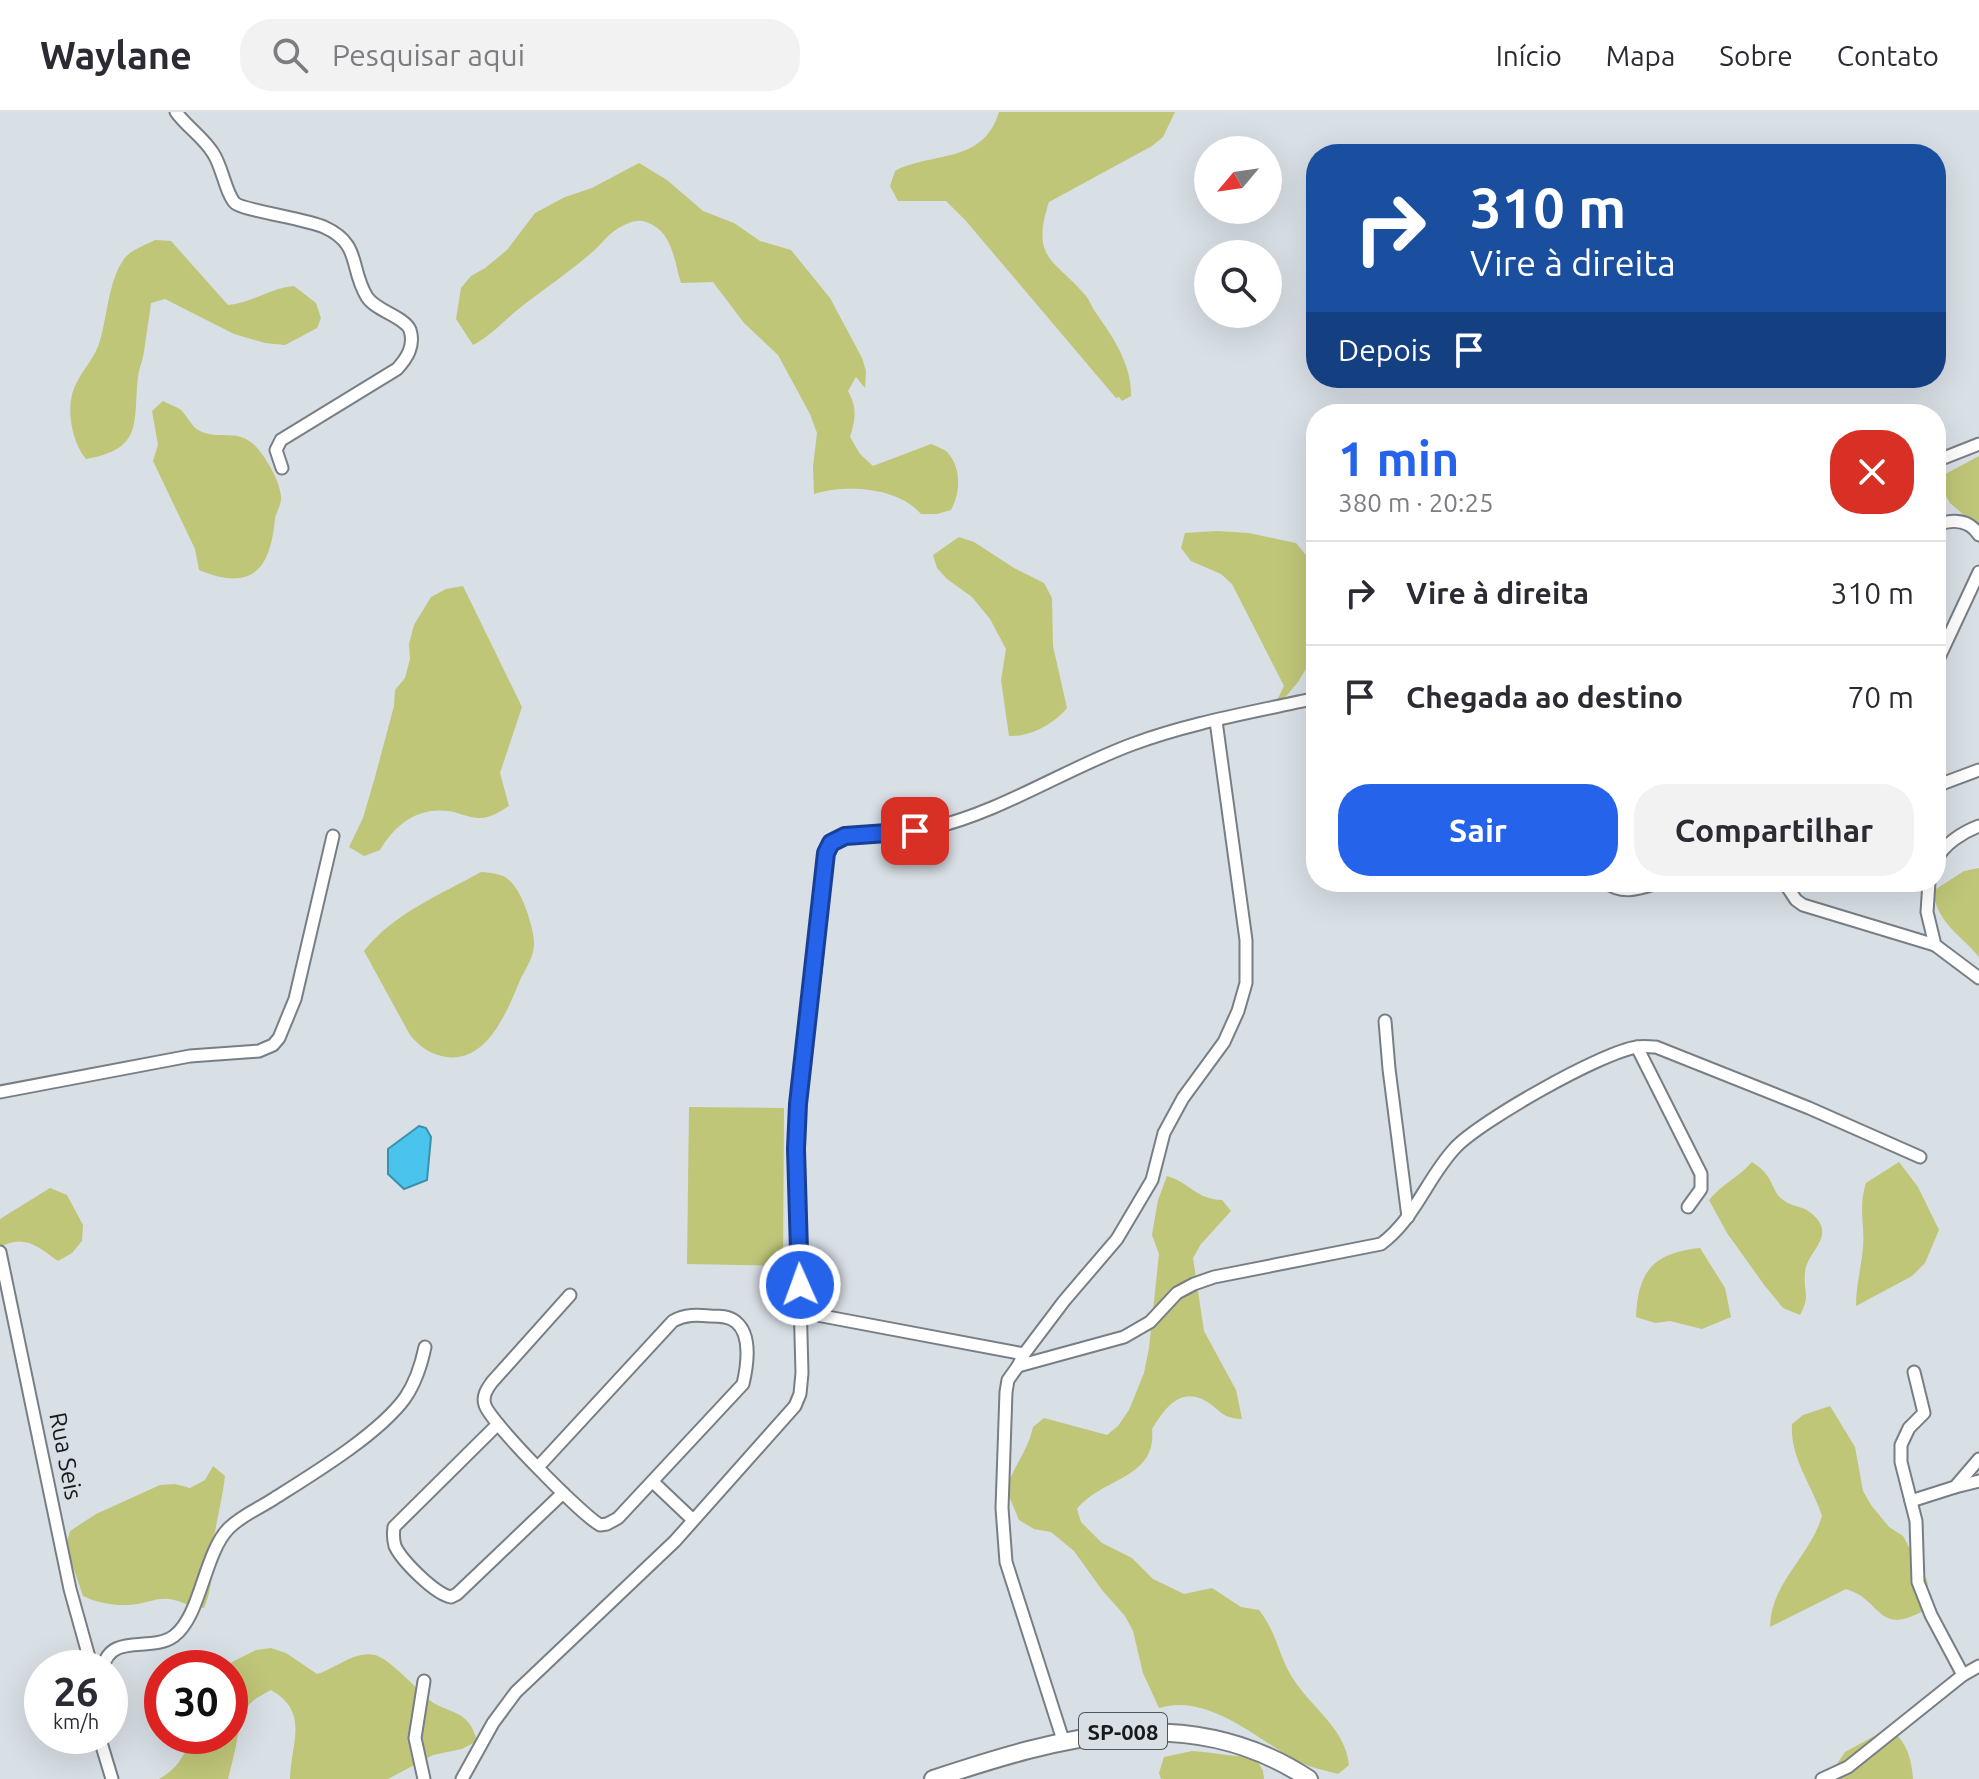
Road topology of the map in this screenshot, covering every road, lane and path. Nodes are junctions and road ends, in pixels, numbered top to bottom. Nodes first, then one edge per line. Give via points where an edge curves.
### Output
1 (176, 112) edge
2 (1979, 444) edge
3 (1946, 457) edge
4 (282, 468) dead end
5 (1946, 522) edge
6 (1979, 535) edge
7 (1979, 572) edge
8 (1946, 641) edge
9 (1306, 700) edge
10 (1216, 721) junction
11 (1979, 770) edge
12 (1946, 782) edge
13 (1979, 826) edge
14 (333, 836) dead end
15 (1946, 848) edge
16 (1791, 892) edge
17 (1928, 892) edge
18 (1935, 945) junction
19 (1979, 978) edge
20 (1385, 1021) dead end
21 (1637, 1047) junction
22 (0, 1092) edge
23 (1920, 1157) dead end
24 (1688, 1207) dead end
25 (1408, 1217) junction
26 (0, 1252) edge
27 (570, 1295) dead end
28 (801, 1312) junction
29 (425, 1347) dead end
30 (1024, 1354) junction
31 (1018, 1366) junction
32 (1914, 1372) dead end
33 (498, 1424) junction
34 (1979, 1459) edge
35 (539, 1466) junction
36 (1979, 1481) edge
37 (653, 1482) junction
38 (1955, 1487) junction
39 (563, 1493) junction
40 (1911, 1501) junction
41 (692, 1519) junction
42 (87, 1650) edge
43 (113, 1650) edge
44 (1979, 1666) edge
45 (1963, 1675) junction
46 (424, 1681) dead end
47 (1063, 1740) junction
48 (104, 1754) edge
49 (960, 1775) edge
50 (112, 1779) edge
51 (424, 1779) edge
52 (462, 1779) edge
53 (933, 1779) edge
54 (1309, 1779) edge
55 (1822, 1779) edge

1 - 4 street via 215,155 234,203 294,217 341,237 368,298 411,332 407,358 397,369 281,440 276,450
2 - 3 street
5 - 6 street via 1964,522
7 - 8 street
9 - 10 street
10 - 28 street via 1132,744 932,828 845,836 831,843 798,1104
10 - 30 street via 1246,940 1246,983 1238,1011 1224,1042 1164,1133 1152,1180 1117,1239
11 - 12 street
13 - 15 street
14 - 22 street via 295,999 273,1045
16 - 18 street via 1803,905
17 - 18 street
18 - 19 street
20 - 25 street
21 - 23 street via 1656,1047
21 - 24 street via 1701,1174 1701,1189
21 - 25 street via 1553,1085 1469,1135 1445,1160
25 - 31 street via 1381,1244 1214,1277 1194,1284 1124,1337
26 - 42 street, Rua Seis
27 - 33 street via 485,1392 485,1407
28 - 30 street
28 - 41 street via 802,1373 795,1406
29 - 43 street via 405,1397 385,1418 320,1470 229,1528 177,1634
30 - 31 street
31 - 47 street via 1006,1392 1006,1562
32 - 40 street via 1925,1408 1901,1445
33 - 35 street
33 - 39 street via 394,1527 394,1543 402,1556 436,1591 451,1597
34 - 38 street
35 - 37 street via 673,1321 689,1315 736,1321 746,1348 743,1384
35 - 39 street
36 - 38 street
37 - 39 street via 618,1518 600,1525
37 - 41 street
38 - 40 street
40 - 45 street via 1918,1582
41 - 52 street via 646,1571 516,1692
44 - 45 street
45 - 55 street via 1848,1767
46 - 51 street via 415,1738
47 - 49 main road, SP-008
47 - 54 main road, SP-008 via 1122,1731 1219,1738 1258,1751
48 - 50 street
49 - 53 main road, SP-008

